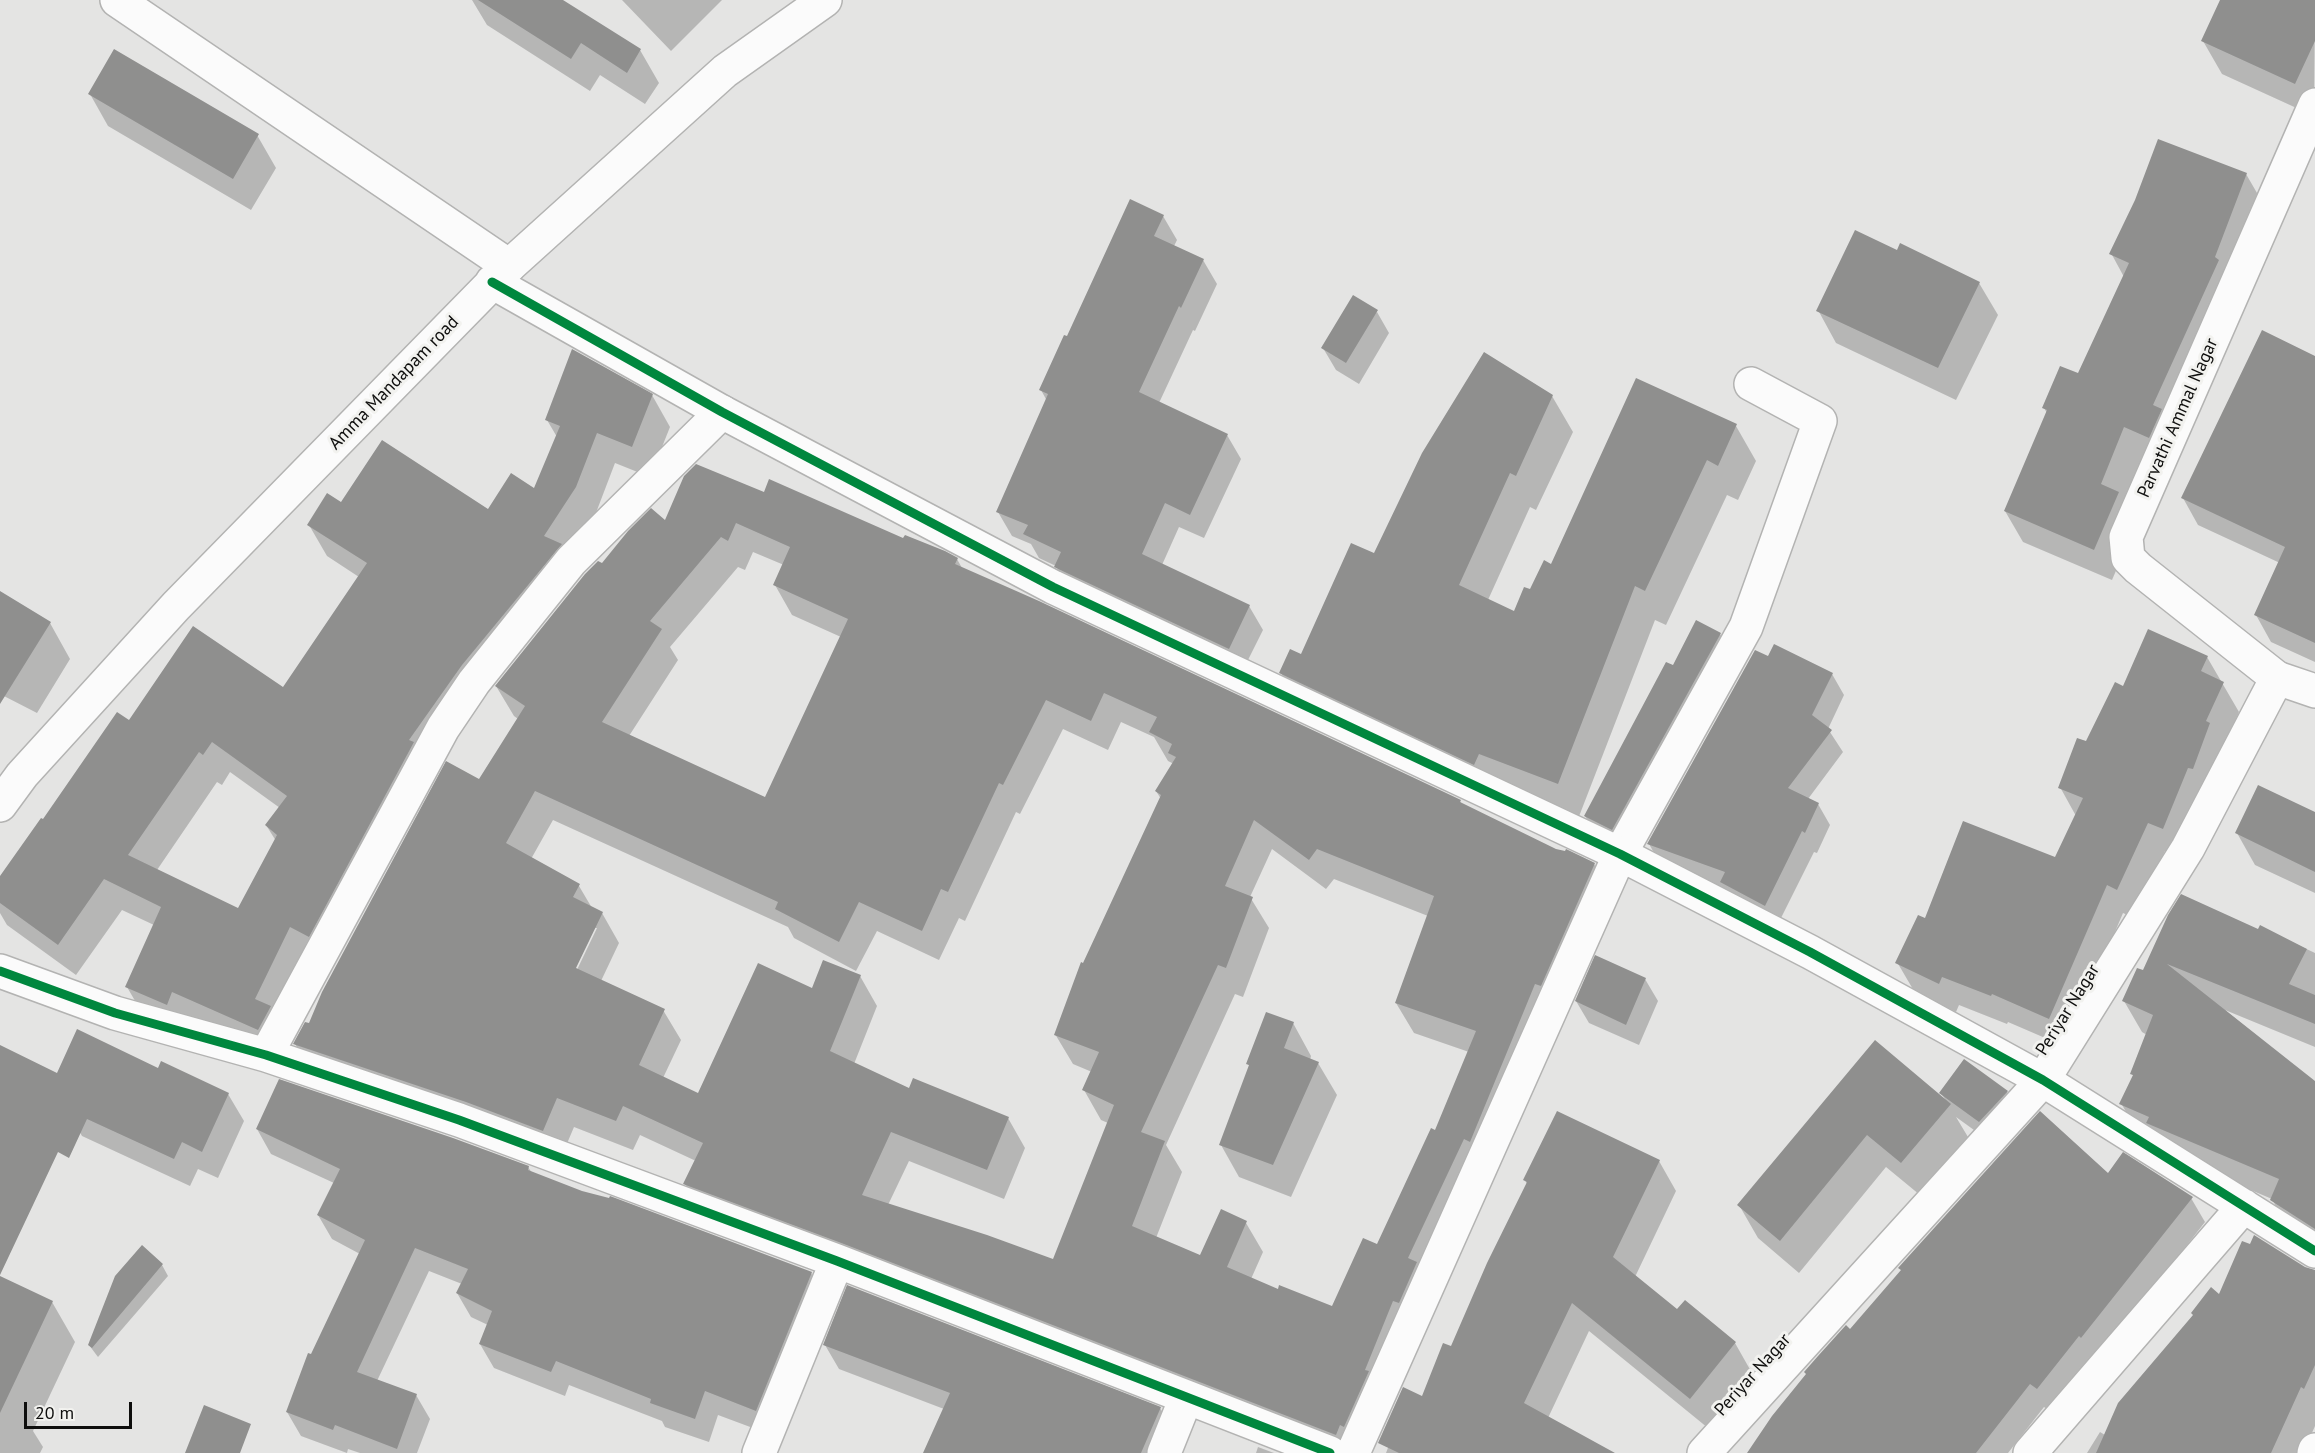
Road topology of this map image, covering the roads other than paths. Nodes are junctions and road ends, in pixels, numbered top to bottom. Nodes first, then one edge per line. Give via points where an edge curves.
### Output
1 (117, 0) edge
2 (825, 0) edge
3 (2315, 105) edge
4 (501, 274) junction
5 (1750, 384) dead end
6 (722, 412) junction
7 (2277, 678) junction
8 (2315, 691) edge
9 (0, 805) edge
10 (1620, 854) junction
11 (0, 971) edge
12 (267, 1055) junction
13 (2043, 1080) junction
14 (2244, 1206) junction
15 (2315, 1251) edge
16 (837, 1261) junction
17 (1186, 1398) junction
18 (759, 1453) edge
19 (1164, 1453) edge
20 (1330, 1453) edge
21 (1353, 1453) edge
22 (1704, 1453) edge
23 (2030, 1453) edge

1 - 4 street
2 - 4 street, Amma Mandapam road via 725,71
3 - 7 street, Parvathi Ammal Nagar via 2126,537 2128,558 2138,568
4 - 6 street
4 - 9 street, Amma Mandapam road via 176,606
5 - 10 street via 1820,421 1746,627
6 - 10 street via 1053,587
6 - 12 street via 571,561 474,682 442,728
7 - 8 street
7 - 13 street, Periyar Nagar via 2188,849
10 - 13 street via 1820,957
10 - 21 street
11 - 12 street via 115,1014
12 - 16 street via 459,1120
13 - 14 street
13 - 22 street, Periyar Nagar
14 - 15 street
14 - 23 street
16 - 17 street
16 - 18 street
17 - 19 street
17 - 20 street

